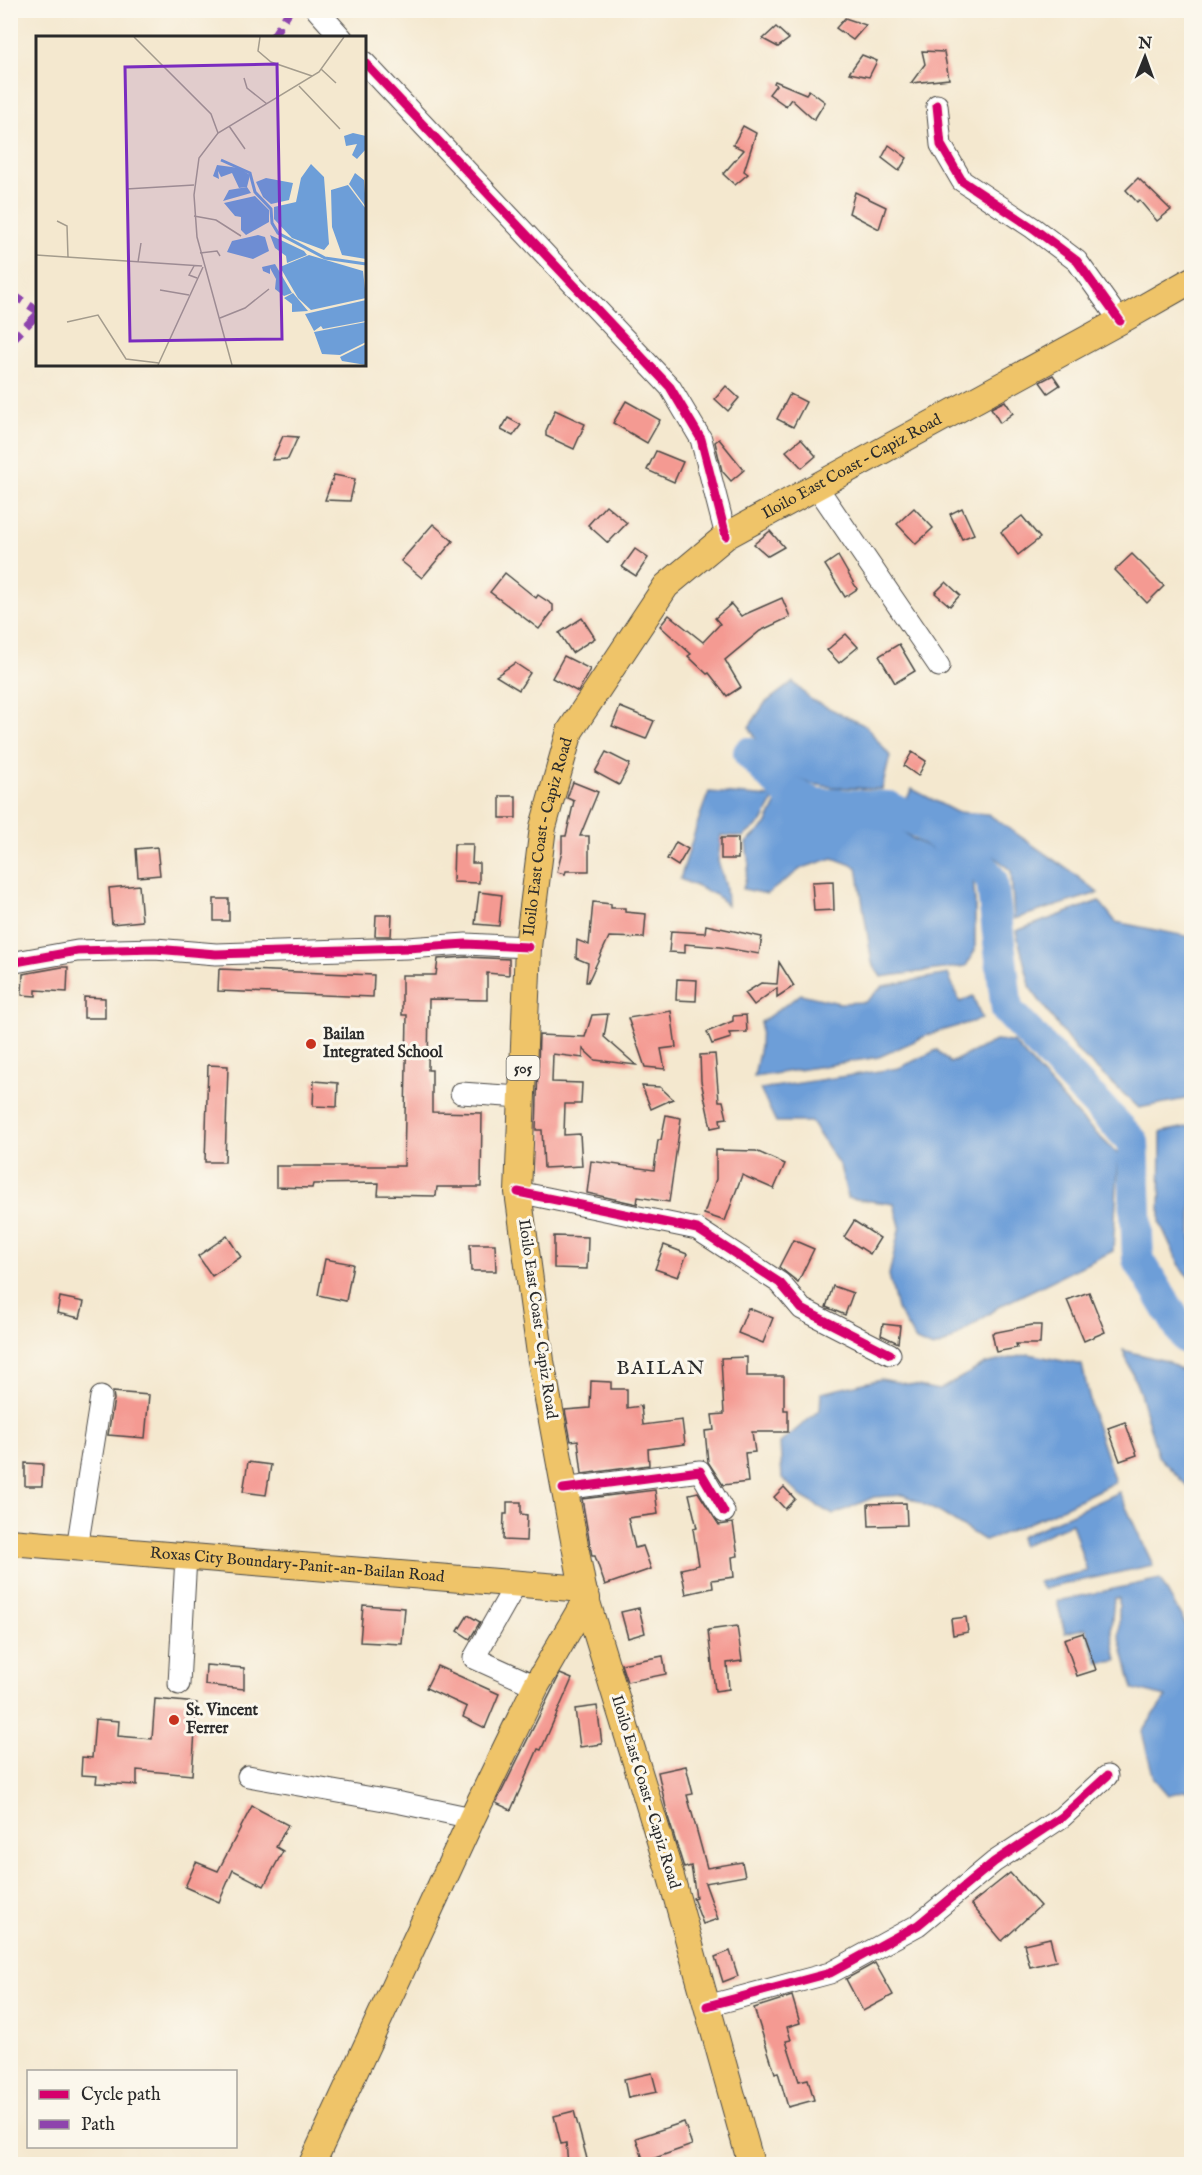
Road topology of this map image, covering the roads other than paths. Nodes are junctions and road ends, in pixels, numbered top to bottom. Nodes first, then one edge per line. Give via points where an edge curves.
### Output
1 (317, 10) edge
2 (340, 36) edge
3 (366, 64) edge
4 (937, 105) dead end
5 (1191, 279) edge
6 (1120, 321) junction
7 (817, 487) junction
8 (726, 536) junction
9 (939, 666) dead end
10 (528, 947) junction
11 (10, 963) edge
12 (461, 1093) dead end
13 (522, 1097) junction
14 (518, 1192) junction
15 (890, 1354) dead end
16 (101, 1397) dead end
17 (563, 1489) junction
18 (724, 1512) dead end
19 (10, 1542) edge
20 (77, 1548) junction
21 (186, 1557) junction
22 (516, 1584) junction
23 (585, 1594) junction
24 (179, 1684) dead end
25 (536, 1686) junction
26 (248, 1776) dead end
27 (1107, 1776) dead end
28 (472, 1818) junction
29 (707, 2006) junction
30 (312, 2164) edge
31 (751, 2164) edge

1 - 2 street
3 - 8 street via 670,387 701,439
4 - 6 street via 941,146 962,181 1077,261
5 - 6 main road, Iloilo East Coast – Capiz Road / 505
6 - 7 main road, Iloilo East Coast – Capiz Road / 505
7 - 8 main road, Iloilo East Coast – Capiz Road / 505
7 - 9 street
8 - 10 main road, Iloilo East Coast – Capiz Road / 505 via 666,586 570,731 543,827
10 - 11 street via 466,944 216,954 155,949 77,951
10 - 13 main road, Iloilo East Coast – Capiz Road / 505
12 - 13 street
13 - 14 main road, Iloilo East Coast – Capiz Road / 505
14 - 15 street via 697,1229 780,1283 802,1309
14 - 17 main road, Iloilo East Coast – Capiz Road / 505
16 - 20 street
17 - 18 street via 700,1471
17 - 23 main road, Iloilo East Coast – Capiz Road / 505
19 - 20 main road, Roxas City Boundary-Panit-an-Bailan Road
20 - 21 main road, Roxas City Boundary-Panit-an-Bailan Road
21 - 22 main road, Roxas City Boundary-Panit-an-Bailan Road
21 - 24 street
22 - 23 main road, Roxas City Boundary-Panit-an-Bailan Road
22 - 25 street via 474,1658
23 - 25 main road
23 - 29 main road, Iloilo East Coast – Capiz Road / 505
25 - 28 main road
26 - 28 street
27 - 29 street via 1062,1817 994,1862 918,1925 830,1973
28 - 30 main road
29 - 31 main road, Iloilo East Coast – Capiz Road / 505

